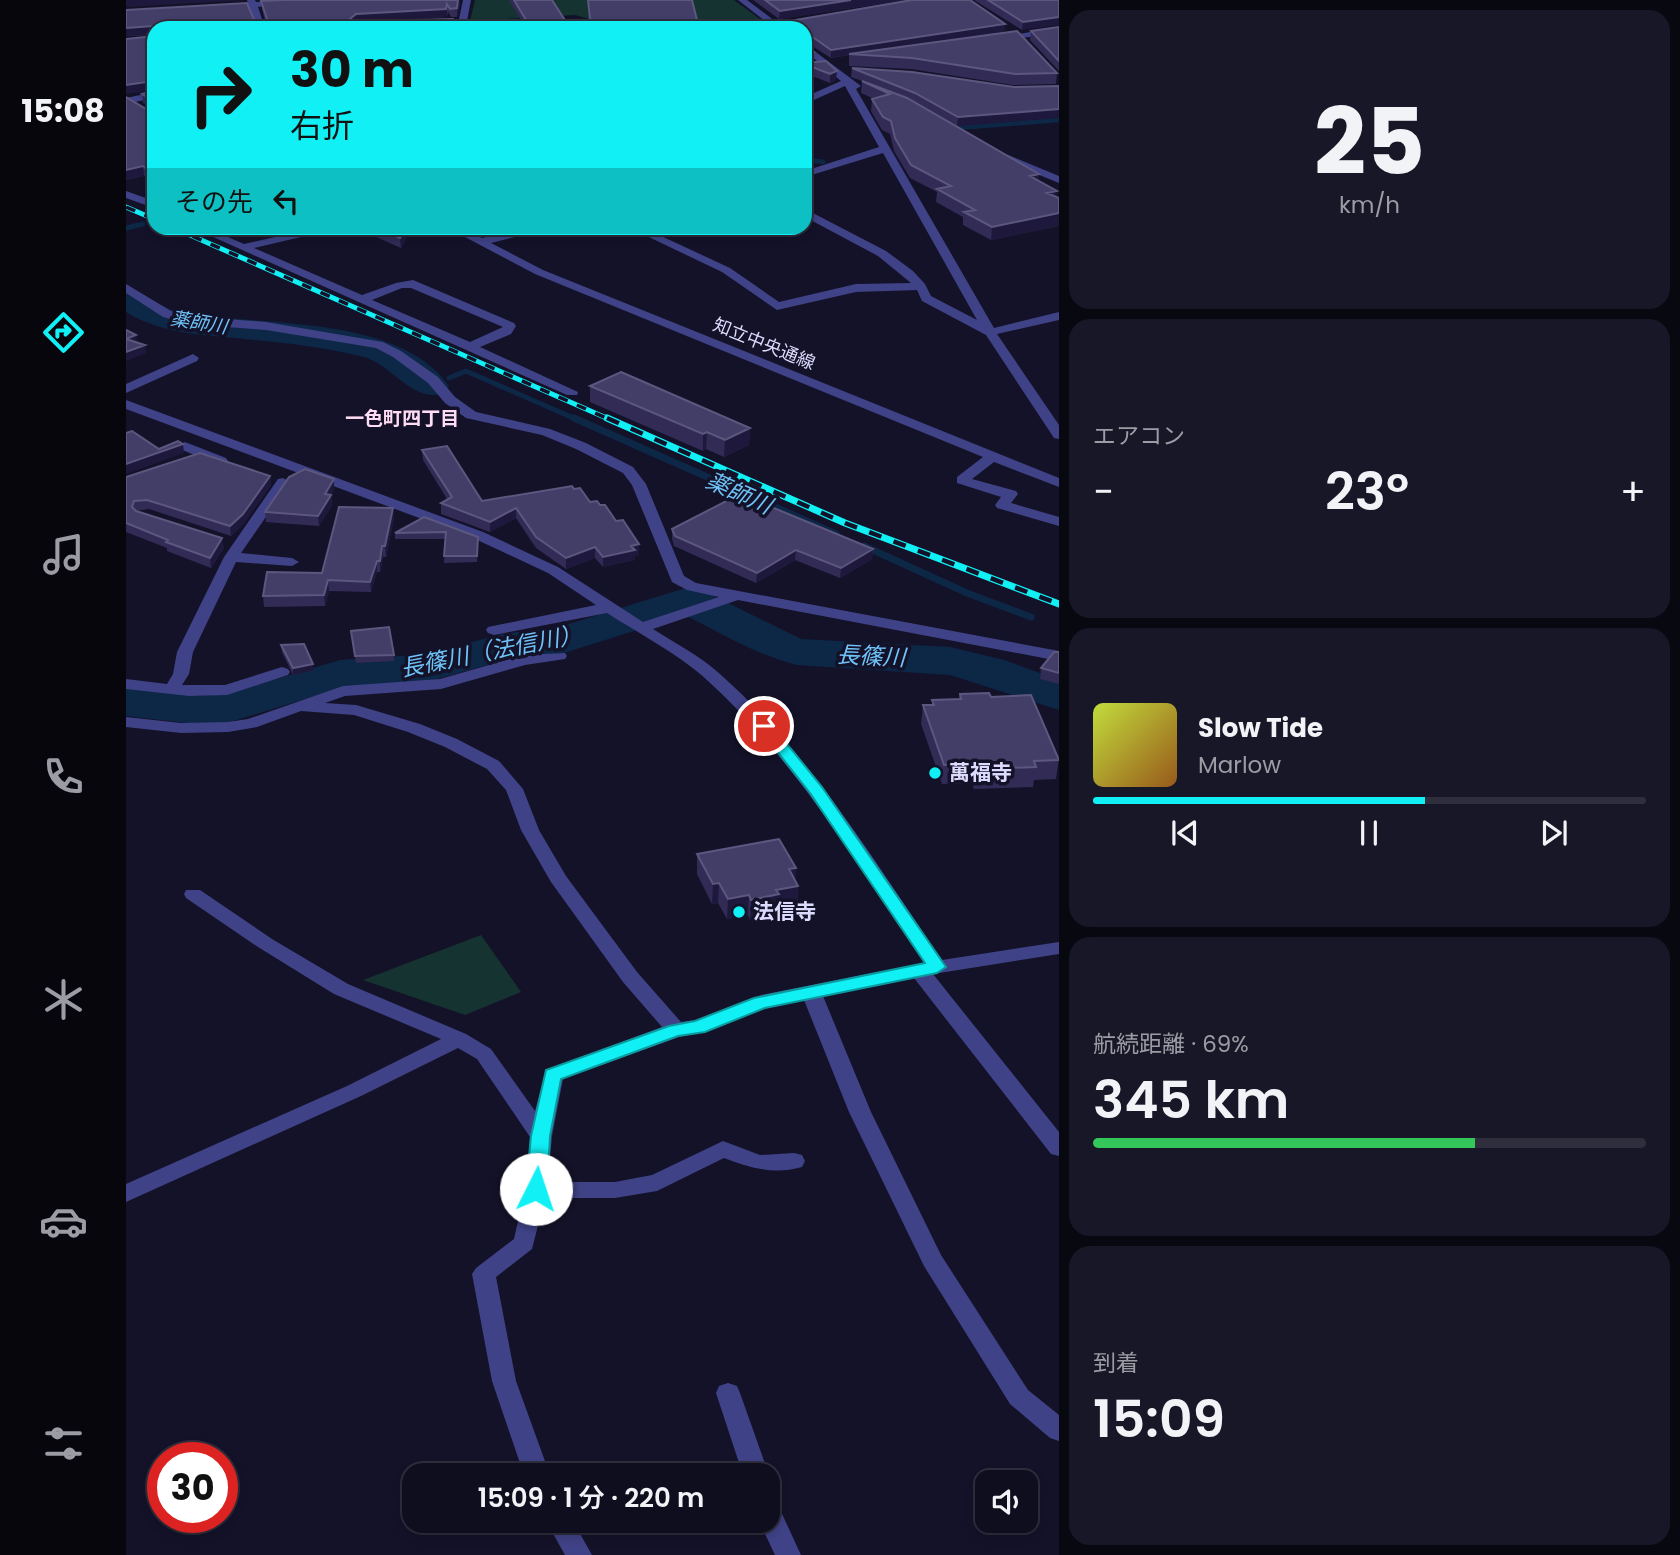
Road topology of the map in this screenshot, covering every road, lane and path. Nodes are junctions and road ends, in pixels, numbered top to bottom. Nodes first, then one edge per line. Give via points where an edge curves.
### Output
1 (467, 0) edge
2 (742, 0) edge
3 (299, 2) edge
4 (251, 3) edge
5 (212, 8) edge
6 (258, 21) edge
7 (465, 21) edge
8 (770, 21) edge
9 (1007, 28) edge
10 (1059, 30) edge
11 (1018, 35) junction
12 (991, 39) edge
13 (1026, 44) edge
14 (812, 56) edge
15 (849, 77) junction
16 (872, 92) edge
17 (147, 96) edge
18 (812, 97) edge
19 (126, 101) edge
20 (145, 112) edge
21 (885, 149) junction
22 (989, 151) edge
23 (812, 172) edge
24 (1059, 180) edge
25 (126, 194) edge
26 (147, 202) edge
27 (812, 218) edge
28 (216, 235) edge
29 (296, 235) edge
30 (469, 235) edge
31 (510, 235) edge
32 (651, 235) edge
33 (481, 242) junction
34 (244, 247) junction
35 (921, 286) junction
36 (126, 288) edge
37 (362, 299) junction
38 (1059, 316) edge
39 (990, 332) junction
40 (472, 346) junction
41 (193, 358) dead end
42 (126, 389) edge
43 (572, 392) dead end
44 (126, 404) edge
45 (1052, 415) edge
46 (1059, 435) edge
47 (192, 453) edge
48 (993, 456) junction
49 (236, 466) edge
50 (310, 473) junction
51 (1059, 483) edge
52 (1059, 522) edge
53 (232, 548) junction
54 (292, 562) dead end
55 (733, 597) junction
56 (625, 619) junction
57 (494, 630) dead end
58 (559, 656) dead end
59 (1059, 656) edge
60 (282, 672) dead end
61 (126, 684) edge
62 (172, 689) junction
63 (301, 706) junction
64 (126, 722) edge
65 (193, 894) dead end
66 (1059, 948) edge
67 (928, 968) junction
68 (811, 992) junction
69 (676, 1030) junction
70 (459, 1039) junction
71 (541, 1136) junction
72 (1059, 1148) edge
73 (794, 1161) dead end
74 (536, 1189) junction
75 (126, 1194) edge
76 (729, 1393) dead end
77 (1059, 1430) edge
78 (533, 1463) edge
79 (752, 1463) edge
80 (566, 1533) edge
81 (778, 1533) edge
82 (579, 1555) edge
83 (788, 1555) edge

1 - 7 street
2 - 8 street
3 - 4 street
4 - 5 street
4 - 6 street
9 - 11 street
10 - 11 street
11 - 12 street
11 - 13 street
14 - 15 street via 821,64 839,66
15 - 16 street
15 - 18 street
15 - 21 street
17 - 19 street
19 - 20 street
21 - 23 street
21 - 39 street
22 - 24 street
25 - 26 street
27 - 35 street via 889,257
28 - 34 street
29 - 34 street
30 - 33 street, 知立中央通線
31 - 33 street
32 - 35 street via 726,270 778,306 856,288
33 - 48 street, 知立中央通線 via 625,308
34 - 37 street
35 - 39 street via 926,298
36 - 55 street via 167,314 188,320 266,326 379,345 433,380 471,415 545,432 628,470 639,484 677,579
37 - 40 street
37 - 40 street via 413,284 510,326
38 - 39 street
39 - 45 street
40 - 43 street
41 - 42 street
44 - 50 street
45 - 46 street
47 - 49 street
48 - 51 street, 知立中央通線
48 - 52 street via 962,480 1011,494 1002,505
50 - 53 street via 277,480
50 - 56 street via 531,558
53 - 54 street
53 - 62 street
55 - 56 street via 691,611
55 - 59 street
56 - 57 street
56 - 67 street via 712,675 764,726 816,790
58 - 63 street via 524,660 441,684 343,691
60 - 62 street via 227,690
61 - 62 street
63 - 64 street via 228,727
63 - 69 street via 356,710 414,728 493,765 514,789 530,830 558,878
65 - 70 street via 341,989
66 - 67 street
67 - 68 street
67 - 72 street
68 - 69 street via 761,1002 698,1027
68 - 77 street via 860,1112 932,1260 1018,1397
69 - 71 street via 553,1075
70 - 71 street via 484,1054
70 - 75 street
71 - 74 street
73 - 74 street via 759,1163 723,1149 657,1183 615,1190
74 - 78 street via 524,1243 484,1274 503,1381
76 - 79 street
80 - 82 street
81 - 83 street

